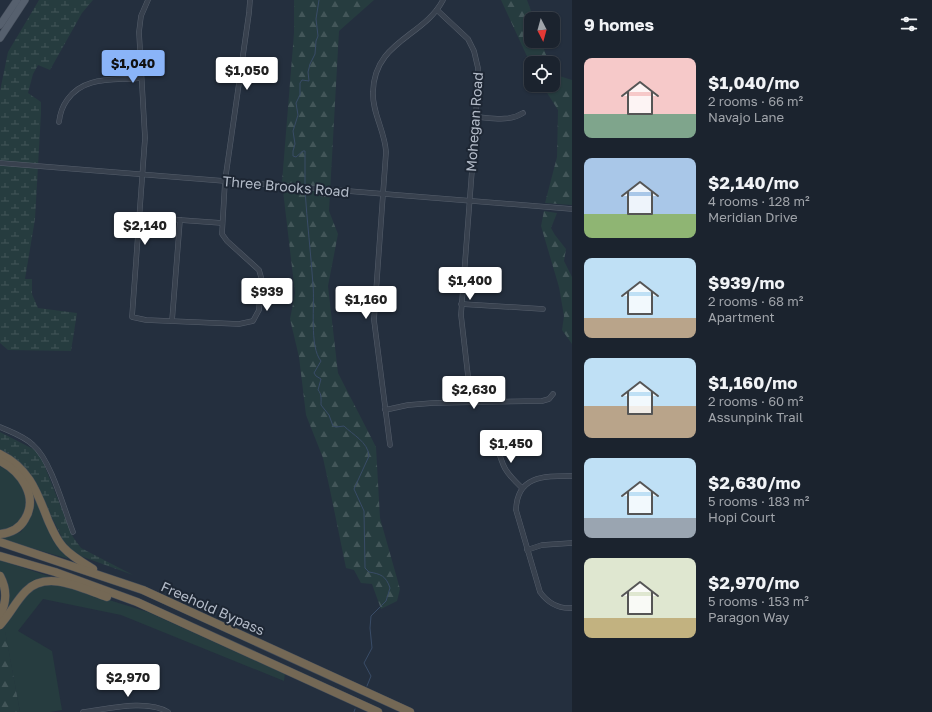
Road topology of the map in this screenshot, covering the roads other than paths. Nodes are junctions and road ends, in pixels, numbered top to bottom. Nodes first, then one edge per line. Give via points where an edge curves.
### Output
1 (17, 0) edge
2 (25, 0) edge
3 (148, 0) edge
4 (250, 0) edge
5 (443, 0) edge
6 (437, 10) junction
7 (0, 25) edge
8 (0, 38) edge
9 (141, 78) junction
10 (523, 113) dead end
11 (476, 117) junction
12 (59, 122) dead end
13 (0, 163) edge
14 (142, 175) junction
15 (225, 181) junction
16 (383, 194) junction
17 (469, 201) junction
18 (572, 209) edge
19 (139, 216) junction
20 (180, 220) junction
21 (222, 223) junction
22 (461, 304) junction
23 (542, 309) dead end
24 (172, 321) junction
25 (553, 394) dead end
26 (471, 402) junction
27 (385, 410) junction
28 (0, 427) edge
29 (496, 443) dead end
30 (390, 445) dead end
31 (0, 454) edge
32 (0, 461) edge
33 (572, 476) edge
34 (522, 488) junction
35 (73, 532) dead end
36 (0, 534) edge
37 (0, 542) edge
38 (572, 543) edge
39 (527, 550) junction
40 (0, 556) edge
41 (0, 576) edge
42 (111, 579) junction
43 (572, 608) edge
44 (0, 615) edge
45 (175, 619) junction
46 (0, 625) edge
47 (83, 712) edge
48 (168, 712) edge
49 (378, 712) edge
50 (410, 712) edge

1 - 7 main road
2 - 8 main road
3 - 9 street via 141,16 139,32
4 - 15 street
5 - 6 street
6 - 11 street, Mohegan Road via 463,34 474,51 478,68
6 - 16 street via 390,50 376,74 373,102 386,145
9 - 12 street via 96,81 82,86 62,107
9 - 14 street via 145,138
10 - 11 street via 509,119
11 - 17 street, Mohegan Road
13 - 14 street, Three Brooks Road
14 - 15 street, Three Brooks Road
14 - 19 street
15 - 16 street, Three Brooks Road
15 - 21 street
16 - 17 street, Three Brooks Road
16 - 27 street via 374,320
17 - 18 street, Three Brooks Road
17 - 22 street, Mohegan Road
19 - 20 street
19 - 24 street via 132,317
20 - 21 street
20 - 24 street
21 - 24 street via 222,234 227,241 260,270 262,277 259,310 253,322 239,324
22 - 23 street
22 - 26 street, Mohegan Road
25 - 26 street via 542,402
26 - 27 street via 420,404
27 - 30 street
28 - 35 street via 29,441 42,454
29 - 34 street via 504,468
31 - 42 highway via 15,464 30,481 54,534 63,547 71,555
32 - 36 highway via 13,469 23,481 30,504 22,523 12,531
33 - 34 street via 540,477
34 - 39 street via 516,510
37 - 42 highway, Freehold Bypass
38 - 39 street via 549,544
39 - 43 street via 538,587 544,596 558,607
40 - 45 highway, Freehold Bypass via 55,572
41 - 44 highway via 5,595
42 - 50 highway, Freehold Bypass via 168,601
45 - 46 highway via 62,582 48,580 30,587
45 - 49 highway, Freehold Bypass
47 - 48 street via 144,705

